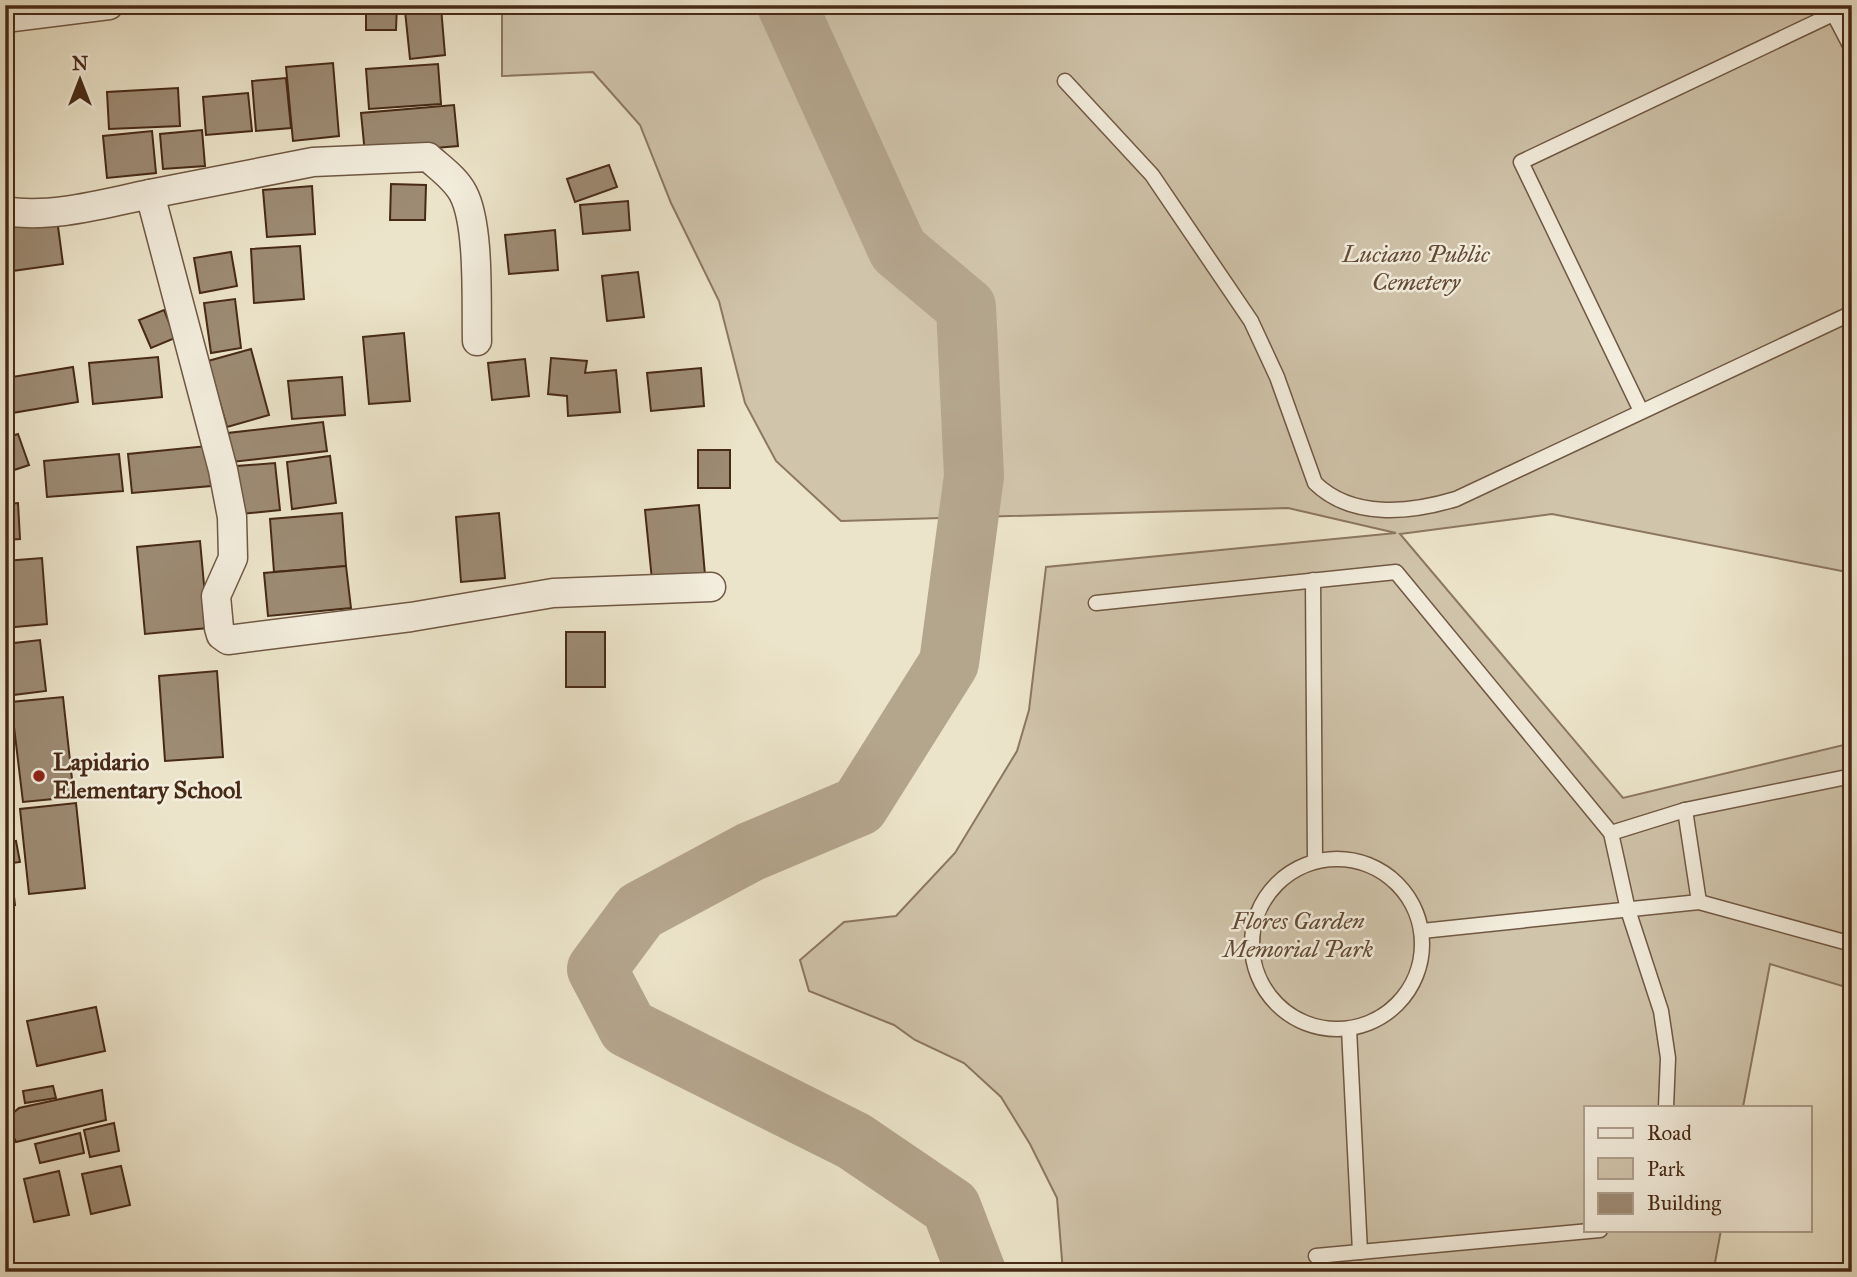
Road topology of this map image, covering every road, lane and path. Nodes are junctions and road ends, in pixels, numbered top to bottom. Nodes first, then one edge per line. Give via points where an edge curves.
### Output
1 (109, 5) edge
2 (1852, 5) edge
3 (1831, 10) edge
4 (5, 18) edge
5 (1852, 49) edge
6 (1065, 81) dead end
7 (150, 194) junction
8 (5, 211) edge
9 (1852, 313) edge
10 (477, 341) dead end
11 (1641, 411) junction
12 (1313, 580) junction
13 (711, 587) dead end
14 (1096, 603) dead end
15 (1852, 776) edge
16 (1685, 810) junction
17 (1611, 832) junction
18 (1315, 862) junction
19 (1699, 902) junction
20 (1628, 909) junction
21 (1422, 931) junction
22 (1852, 944) edge
23 (1349, 1029) junction
24 (1667, 1106) edge
25 (1584, 1231) edge
26 (1360, 1252) junction
27 (1316, 1256) dead end

1 - 4 street
2 - 3 lane
3 - 5 lane
3 - 11 lane via 1521,162
6 - 11 lane via 1152,175 1251,321 1315,482 1326,494 1353,505 1382,509 1442,504
7 - 8 street via 55,210
7 - 10 street via 313,162 428,157 465,196 474,244
7 - 13 street via 232,517 233,558 216,596 219,628 228,640 553,593
9 - 11 lane
12 - 14 lane
12 - 17 lane via 1395,572
12 - 18 lane
15 - 16 lane
16 - 17 lane
16 - 19 lane
17 - 20 lane
18 - 21 lane via 1339,858 1384,872 1415,908
18 - 23 lane via 1291,872 1271,889 1251,935 1252,961 1261,985 1277,1006 1322,1028
19 - 20 lane
19 - 22 lane
20 - 21 lane
20 - 24 lane via 1661,1011 1668,1058
21 - 23 lane via 1420,965 1406,996 1380,1017
23 - 26 lane
25 - 26 lane
26 - 27 lane

